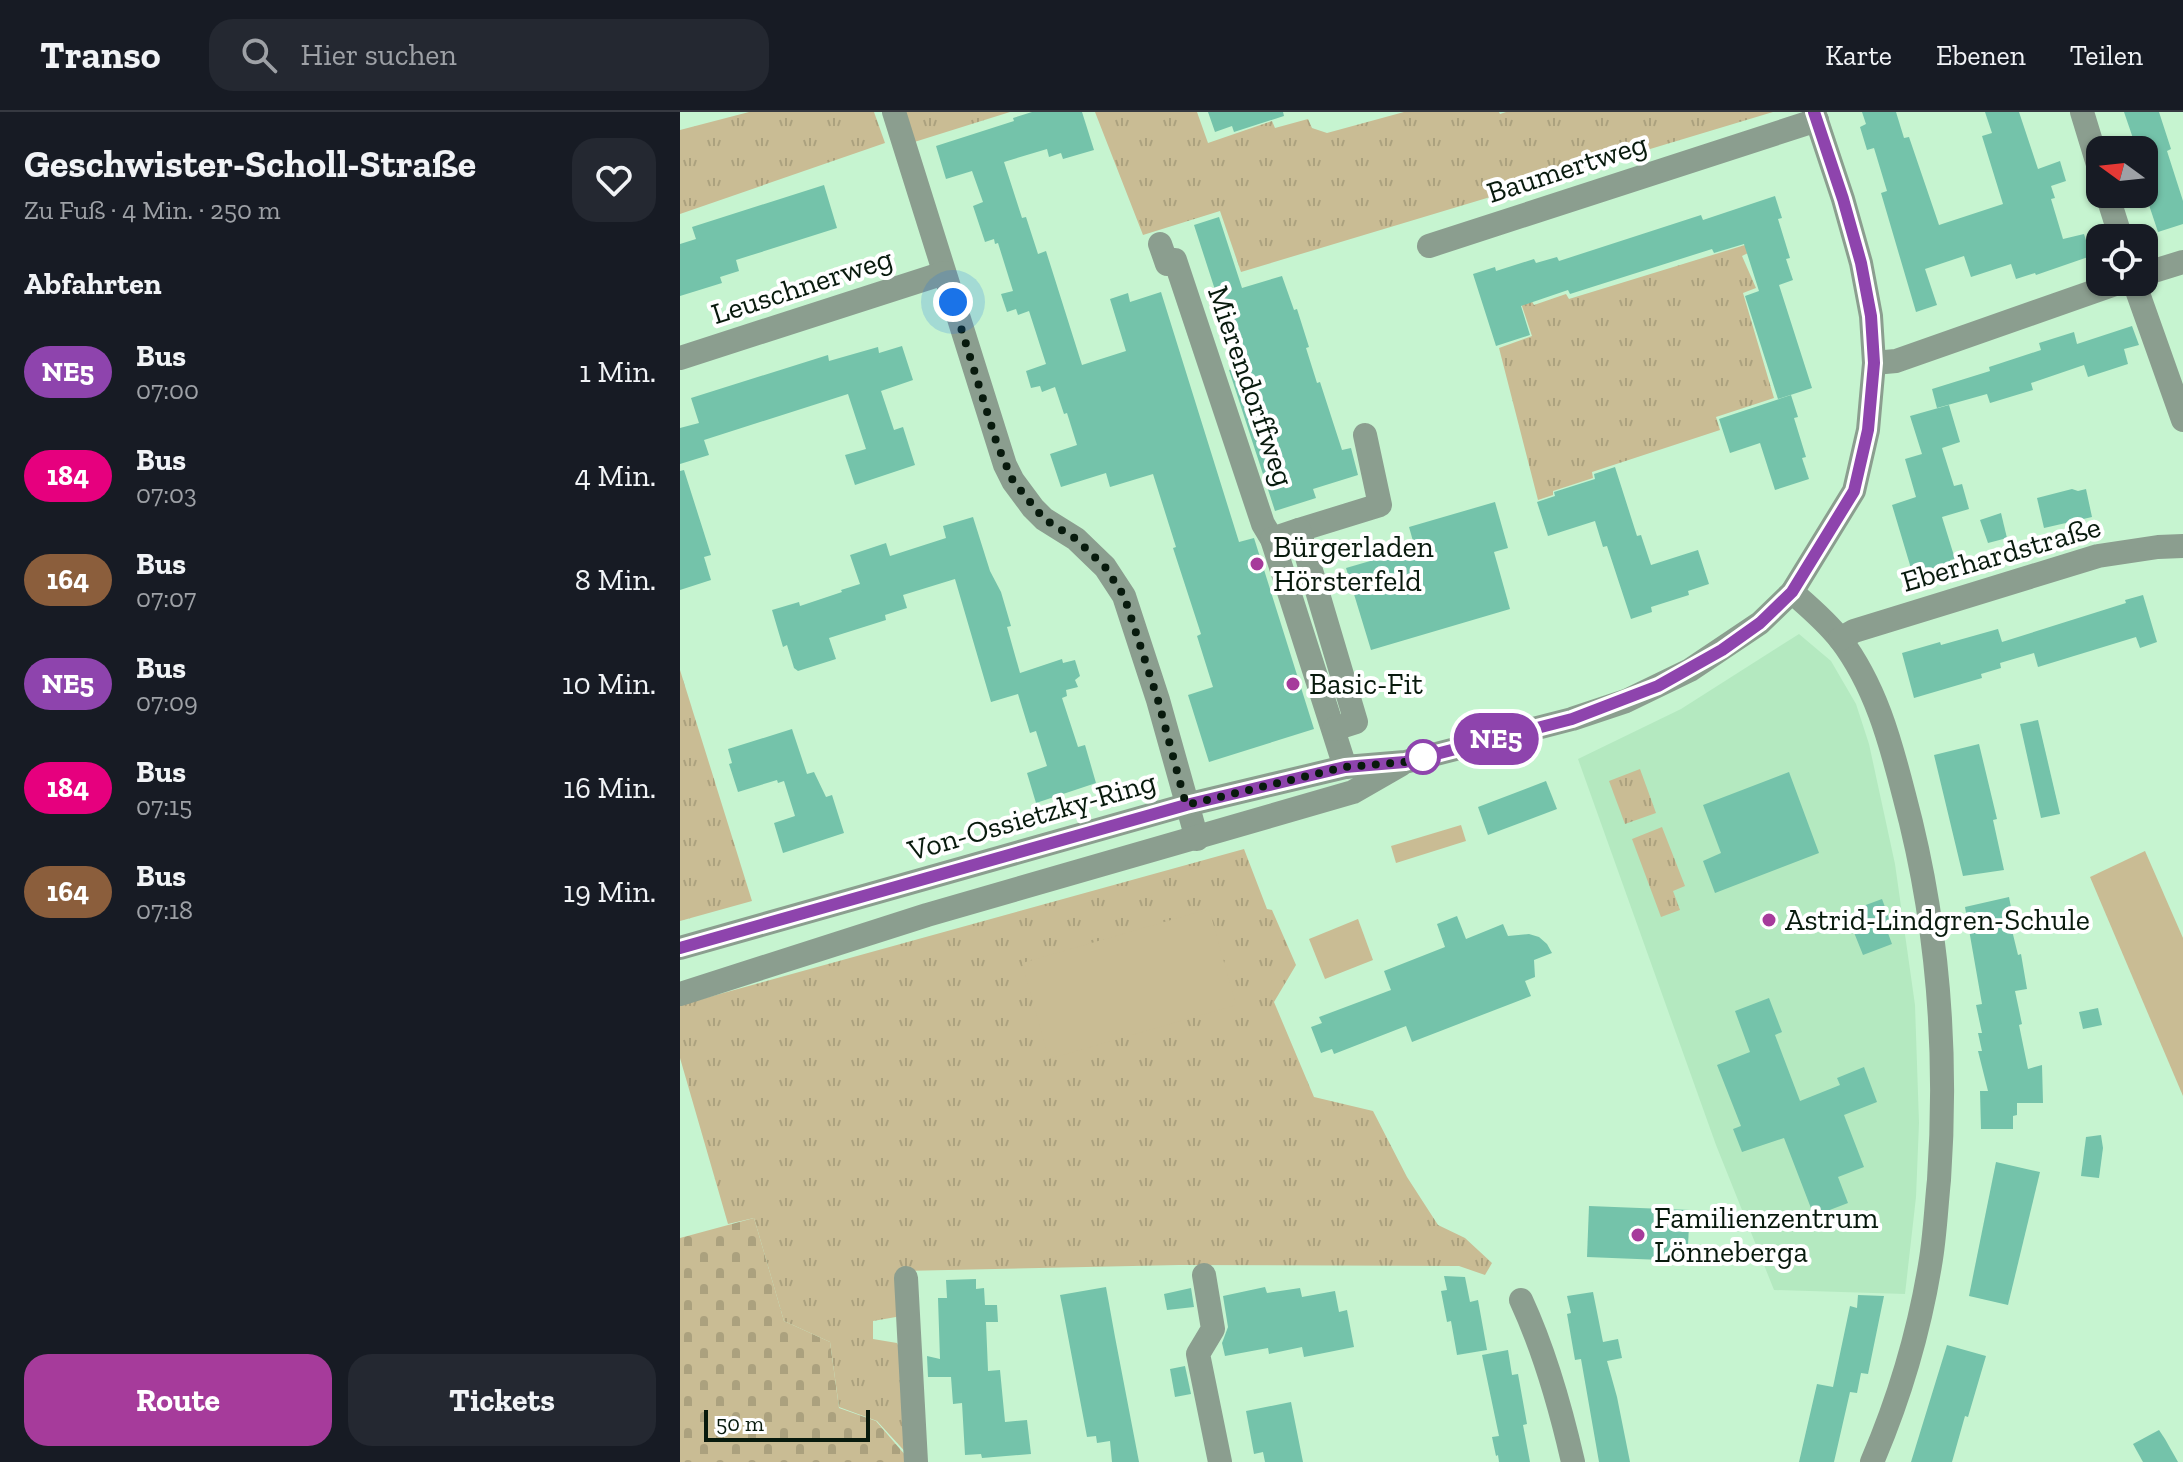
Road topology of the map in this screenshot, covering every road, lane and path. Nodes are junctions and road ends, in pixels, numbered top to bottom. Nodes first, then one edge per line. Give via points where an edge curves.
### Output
1 (894, 112) edge
2 (2082, 112) edge
3 (1815, 116) edge
4 (2089, 136) edge
5 (1429, 246) dead end
6 (1161, 253) dead end
7 (2183, 262) edge
8 (2158, 270) edge
9 (944, 273) junction
10 (2086, 294) edge
11 (2139, 296) edge
12 (680, 358) edge
13 (1874, 363) junction
14 (2183, 420) edge
15 (1365, 435) dead end
16 (1299, 530) junction
17 (1272, 539) junction
18 (2183, 546) edge
19 (1792, 592) junction
20 (1840, 639) junction
21 (1334, 729) junction
22 (1405, 762) junction
23 (1345, 767) junction
24 (1186, 805) junction
25 (1197, 839) junction
26 (680, 948) edge
27 (680, 994) edge
28 (1204, 1275) dead end
29 (906, 1278) dead end
30 (1521, 1300) dead end
31 (916, 1462) edge
32 (1220, 1462) edge
33 (1573, 1462) edge
34 (1872, 1462) edge

1 - 9 street
2 - 4 street
3 - 5 street, Baumertweg
3 - 13 street, Von-Ossietzky-Ring via 1861,263
6 - 17 street, Mierendorffweg via 1175,260
7 - 8 street
9 - 12 street, Leuschnerweg
9 - 24 street via 1013,481 1044,519 1076,539 1105,567 1124,596
10 - 13 street via 1896,361
11 - 14 street
13 - 19 street, Von-Ossietzky-Ring via 1868,430 1854,491
15 - 16 street via 1380,505
16 - 17 street
16 - 21 street via 1356,722
17 - 21 street, Mierendorffweg
18 - 20 street, Eberhardstraße via 2098,556
19 - 20 street
19 - 22 street, Von-Ossietzky-Ring via 1722,650 1626,701
20 - 34 street via 1880,711 1921,860 1939,979 1942,1053 1931,1262 1904,1376
21 - 23 street, Mierendorffweg
22 - 23 street, Von-Ossietzky-Ring
22 - 25 street, Von-Ossietzky-Ring via 1353,792
23 - 24 street, Von-Ossietzky-Ring
24 - 25 street
24 - 26 street, Von-Ossietzky-Ring
25 - 27 street, Von-Ossietzky-Ring via 927,915
28 - 32 street via 1213,1329 1198,1354
29 - 31 street
30 - 33 street via 1554,1385

